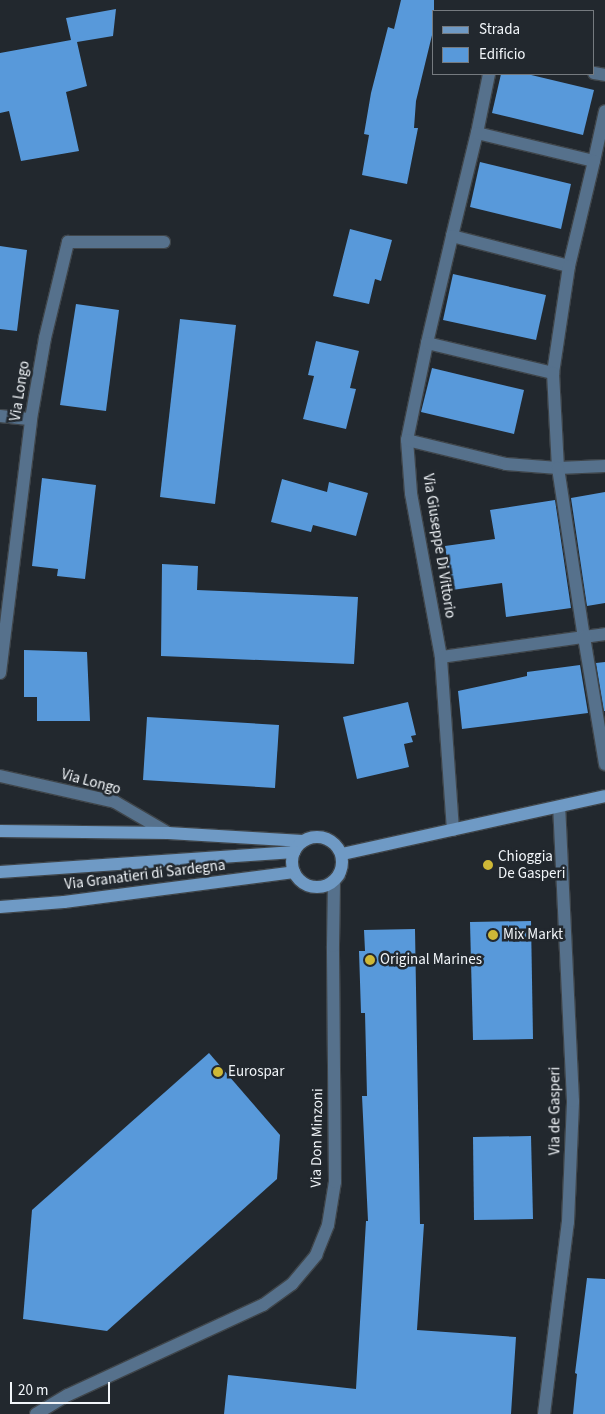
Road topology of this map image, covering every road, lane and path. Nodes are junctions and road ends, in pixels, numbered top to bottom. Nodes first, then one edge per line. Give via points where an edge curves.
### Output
1 (489, 75) edge
2 (605, 112) edge
3 (476, 133) junction
4 (594, 161) junction
5 (452, 236) junction
6 (164, 242) dead end
7 (569, 266) junction
8 (428, 343) junction
9 (553, 373) junction
10 (0, 416) edge
11 (31, 419) junction
12 (407, 440) junction
13 (605, 466) edge
14 (558, 468) junction
15 (0, 560) edge
16 (14, 562) junction
17 (605, 634) edge
18 (584, 637) junction
19 (441, 657) junction
20 (0, 673) edge
21 (605, 764) edge
22 (0, 776) edge
23 (605, 796) edge
24 (559, 807) junction
25 (453, 830) junction
26 (0, 831) edge
27 (168, 833) junction
28 (303, 841) junction
29 (294, 852) junction
30 (342, 854) junction
31 (0, 872) edge
32 (294, 872) junction
33 (339, 875) junction
34 (0, 907) edge
35 (36, 1414) edge
36 (544, 1414) edge

1 - 3 street, Via Giuseppe Di Vittorio
2 - 4 street
3 - 4 street
3 - 5 street, Via Giuseppe Di Vittorio
4 - 7 street
5 - 7 street
5 - 8 street, Via Giuseppe Di Vittorio
6 - 11 street, Via Longo via 68,242 45,338
7 - 9 street
8 - 9 street
8 - 12 street, Via Giuseppe Di Vittorio
9 - 14 street
10 - 11 street
11 - 16 street, Via Longo
12 - 14 street via 506,464
12 - 19 street, Via Giuseppe Di Vittorio via 411,494
13 - 14 street
14 - 18 street
15 - 16 street
16 - 20 street, Via Longo
17 - 18 street
18 - 19 street
18 - 21 street
19 - 25 street, Via Giuseppe Di Vittorio
22 - 27 street, Via Longo via 115,802
23 - 24 street
24 - 25 street
24 - 36 street, Via de Gasperi via 573,1101 568,1222
25 - 30 street
26 - 27 street
27 - 28 street
28 - 29 street
28 - 30 street via 325,838
29 - 31 street, Via Granatieri di Sardegna
29 - 32 street
30 - 33 street
32 - 33 street via 300,881 315,887 331,883
32 - 34 street, Via Granatieri di Sardegna via 64,902
33 - 35 street, Via Don Minzoni via 334,881 333,946 335,1182 328,1225 316,1256 292,1284 263,1305 68,1395

